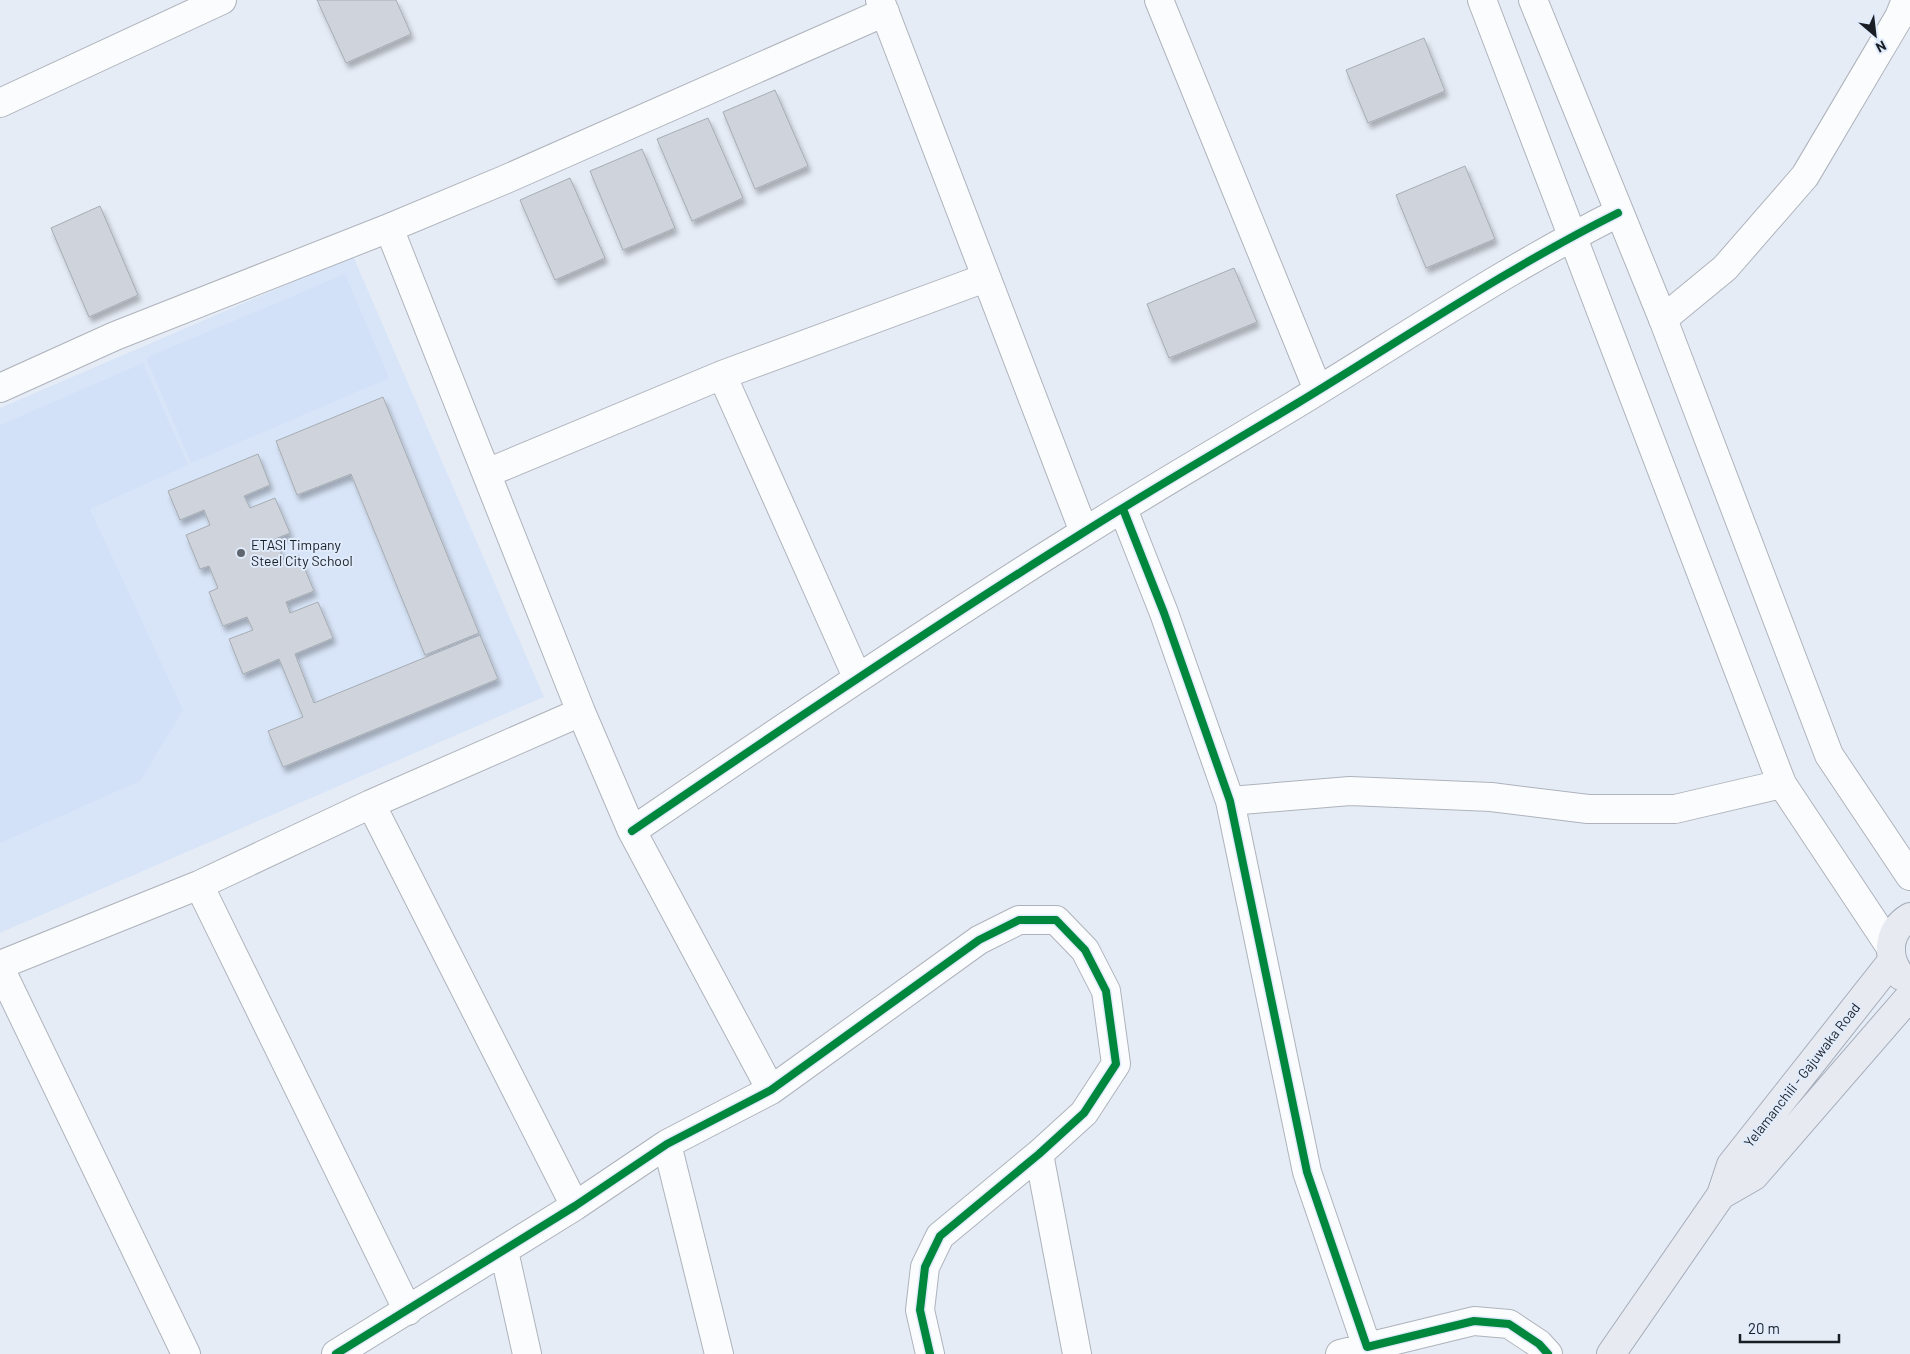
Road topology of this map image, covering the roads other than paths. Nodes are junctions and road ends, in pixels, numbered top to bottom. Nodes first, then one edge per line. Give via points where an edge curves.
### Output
1 (222, 0) edge
2 (1159, 0) edge
3 (1482, 0) edge
4 (1532, 0) edge
5 (1906, 0) edge
6 (882, 6) edge
7 (0, 103) edge
8 (1618, 212) junction
9 (389, 228) junction
10 (1572, 236) junction
11 (985, 278) junction
12 (1663, 319) junction
13 (722, 375) junction
14 (0, 388) edge
15 (1318, 390) junction
16 (487, 473) junction
17 (1123, 509) junction
18 (1084, 532) junction
19 (857, 677) junction
20 (581, 712) junction
21 (1782, 784) junction
22 (1230, 801) junction
23 (371, 804) junction
24 (632, 831) junction
25 (1910, 876) edge
26 (199, 885) junction
27 (1910, 916) edge
28 (1891, 954) junction
29 (0, 967) edge
30 (1910, 983) edge
31 (1910, 996) edge
32 (771, 1090) junction
33 (667, 1144) junction
34 (1040, 1154) junction
35 (1721, 1195) junction
36 (575, 1206) junction
37 (504, 1251) junction
38 (408, 1311) junction
39 (1368, 1348) junction
40 (186, 1354) edge
41 (336, 1354) edge
42 (527, 1354) edge
43 (719, 1354) edge
44 (930, 1354) edge
45 (1077, 1354) edge
46 (1340, 1354) edge
47 (1548, 1354) edge
48 (1611, 1354) edge

1 - 7 street
2 - 15 street
3 - 10 street
4 - 8 street
5 - 12 street via 1805,176 1725,268
6 - 9 street via 504,180
6 - 11 street
8 - 10 street
8 - 12 street
9 - 14 street via 115,336
9 - 16 street
10 - 15 street
10 - 21 street
11 - 13 street
11 - 18 street
12 - 25 street via 1829,755
13 - 16 street
13 - 19 street
15 - 17 street
16 - 20 street
17 - 18 street
17 - 22 street via 1164,613
18 - 19 street
19 - 24 street
20 - 23 street
20 - 24 street
21 - 22 street via 1675,809 1588,809 1491,797 1350,791
21 - 28 street
22 - 39 street via 1307,1172
23 - 26 street
23 - 36 street
24 - 32 street
26 - 29 street
26 - 38 street
27 - 28 main road, Yelamanchili - Gajuwaka Road via 1893,935
28 - 30 main road via 1894,967
28 - 35 main road, Yelamanchili - Gajuwaka Road via 1731,1165
29 - 40 street
31 - 35 main road, Yelamanchili - Gajuwaka Road via 1754,1176
32 - 33 street
32 - 34 street via 979,940 1019,920 1056,920 1085,950 1106,991 1116,1064 1084,1113
33 - 36 street
33 - 43 street
34 - 44 street via 940,1236 925,1267 920,1310
34 - 45 street
35 - 48 main road, Yelamanchili - Gajuwaka Road
36 - 37 street
37 - 38 street
37 - 42 street
38 - 41 street
39 - 46 street
39 - 47 street via 1474,1321 1509,1324

